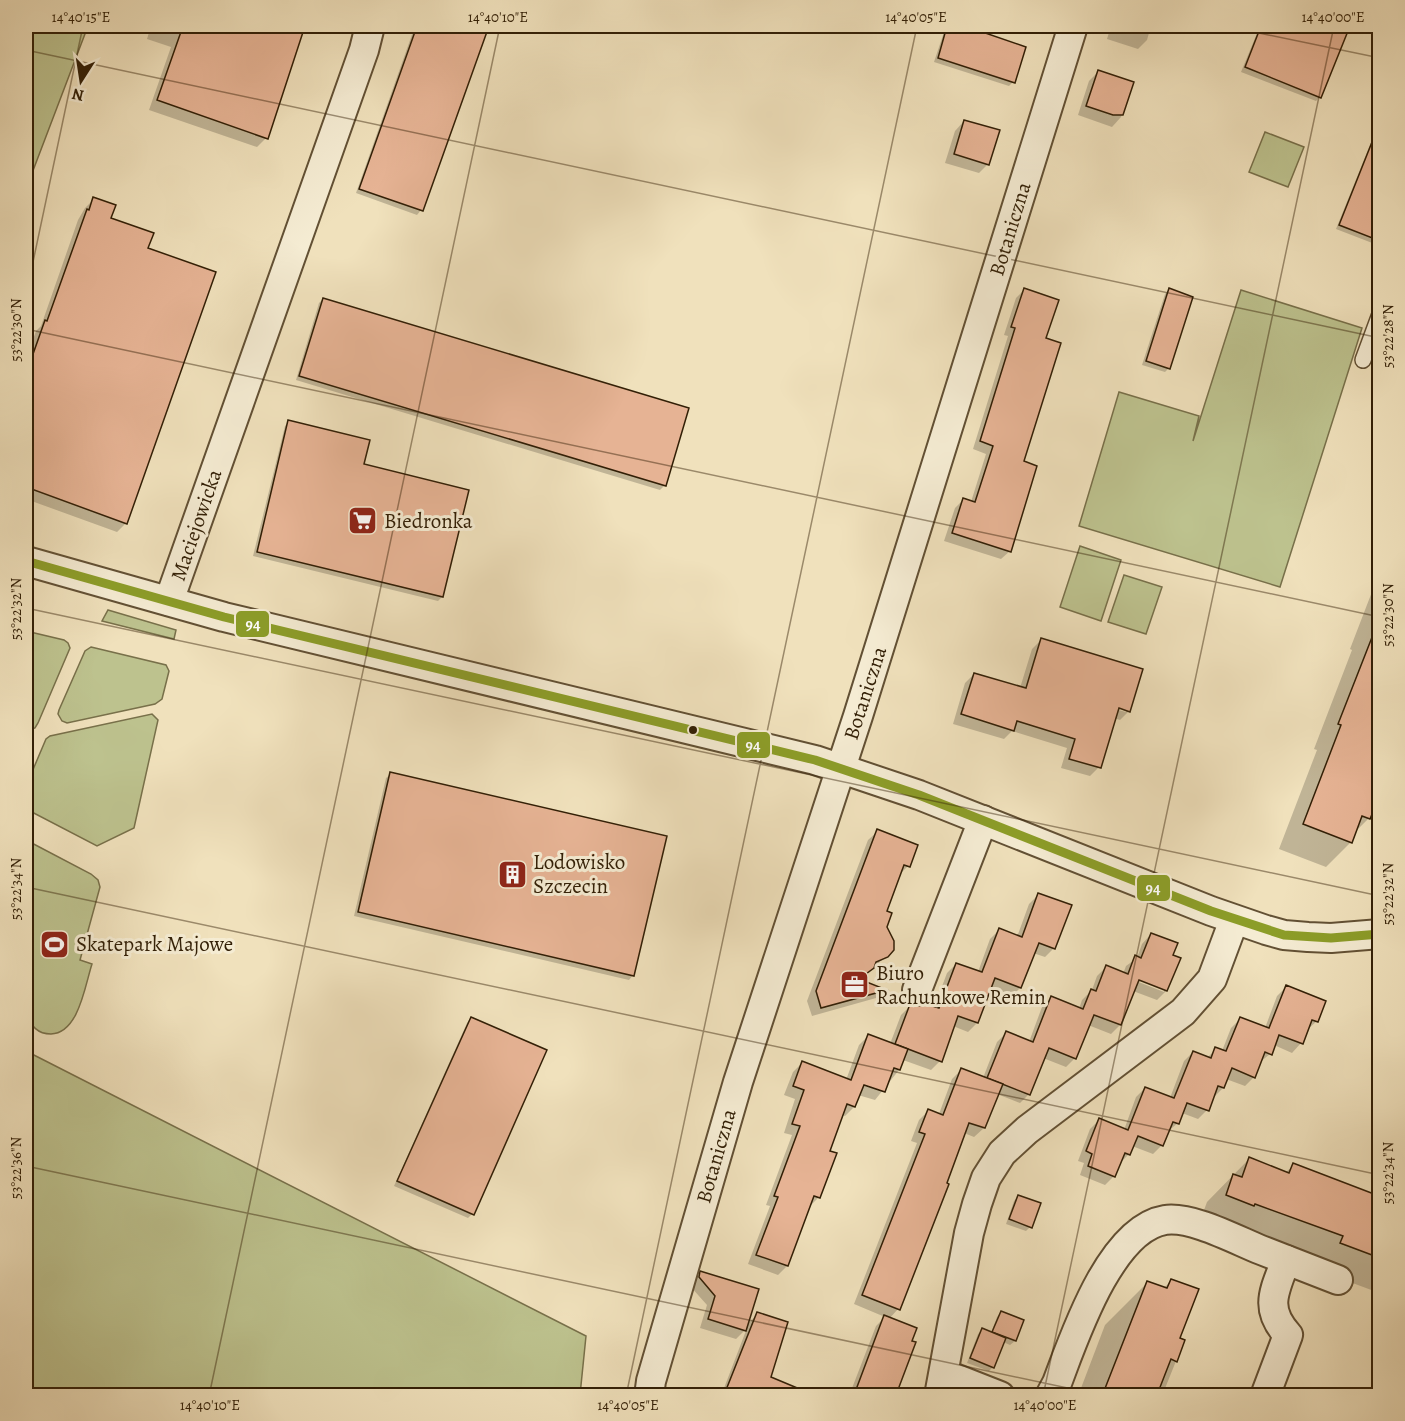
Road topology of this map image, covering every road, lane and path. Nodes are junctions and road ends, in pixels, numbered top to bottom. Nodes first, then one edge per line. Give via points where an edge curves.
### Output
1 (370, 26) edge
2 (1073, 26) edge
3 (1380, 314) edge
4 (1363, 360) dead end
5 (26, 561) edge
6 (169, 602) junction
7 (841, 768) junction
8 (983, 820) junction
9 (1234, 920) junction
10 (1380, 934) edge
11 (917, 990) dead end
12 (1286, 1260) junction
13 (1338, 1280) dead end
14 (941, 1385) edge
15 (649, 1395) edge
16 (1000, 1395) edge
17 (1050, 1395) edge
18 (1265, 1395) edge

1 - 6 street, Maciejowicka
2 - 7 street, Botaniczna
3 - 4 lane
5 - 6 street
6 - 7 street, Maciejowicka
7 - 8 street, Maciejowicka
7 - 15 street, Botaniczna via 738,1082
8 - 9 street, Maciejowicka
8 - 11 street
9 - 10 street, Maciejowicka via 1308,938
9 - 14 street via 1212,979 1183,1012 1027,1130 1002,1153 986,1178 969,1233
12 - 13 street
12 - 17 street via 1183,1220 1164,1220 1144,1229 1125,1246 1089,1299
12 - 18 street via 1274,1292 1274,1310 1276,1323 1288,1335
14 - 16 street

